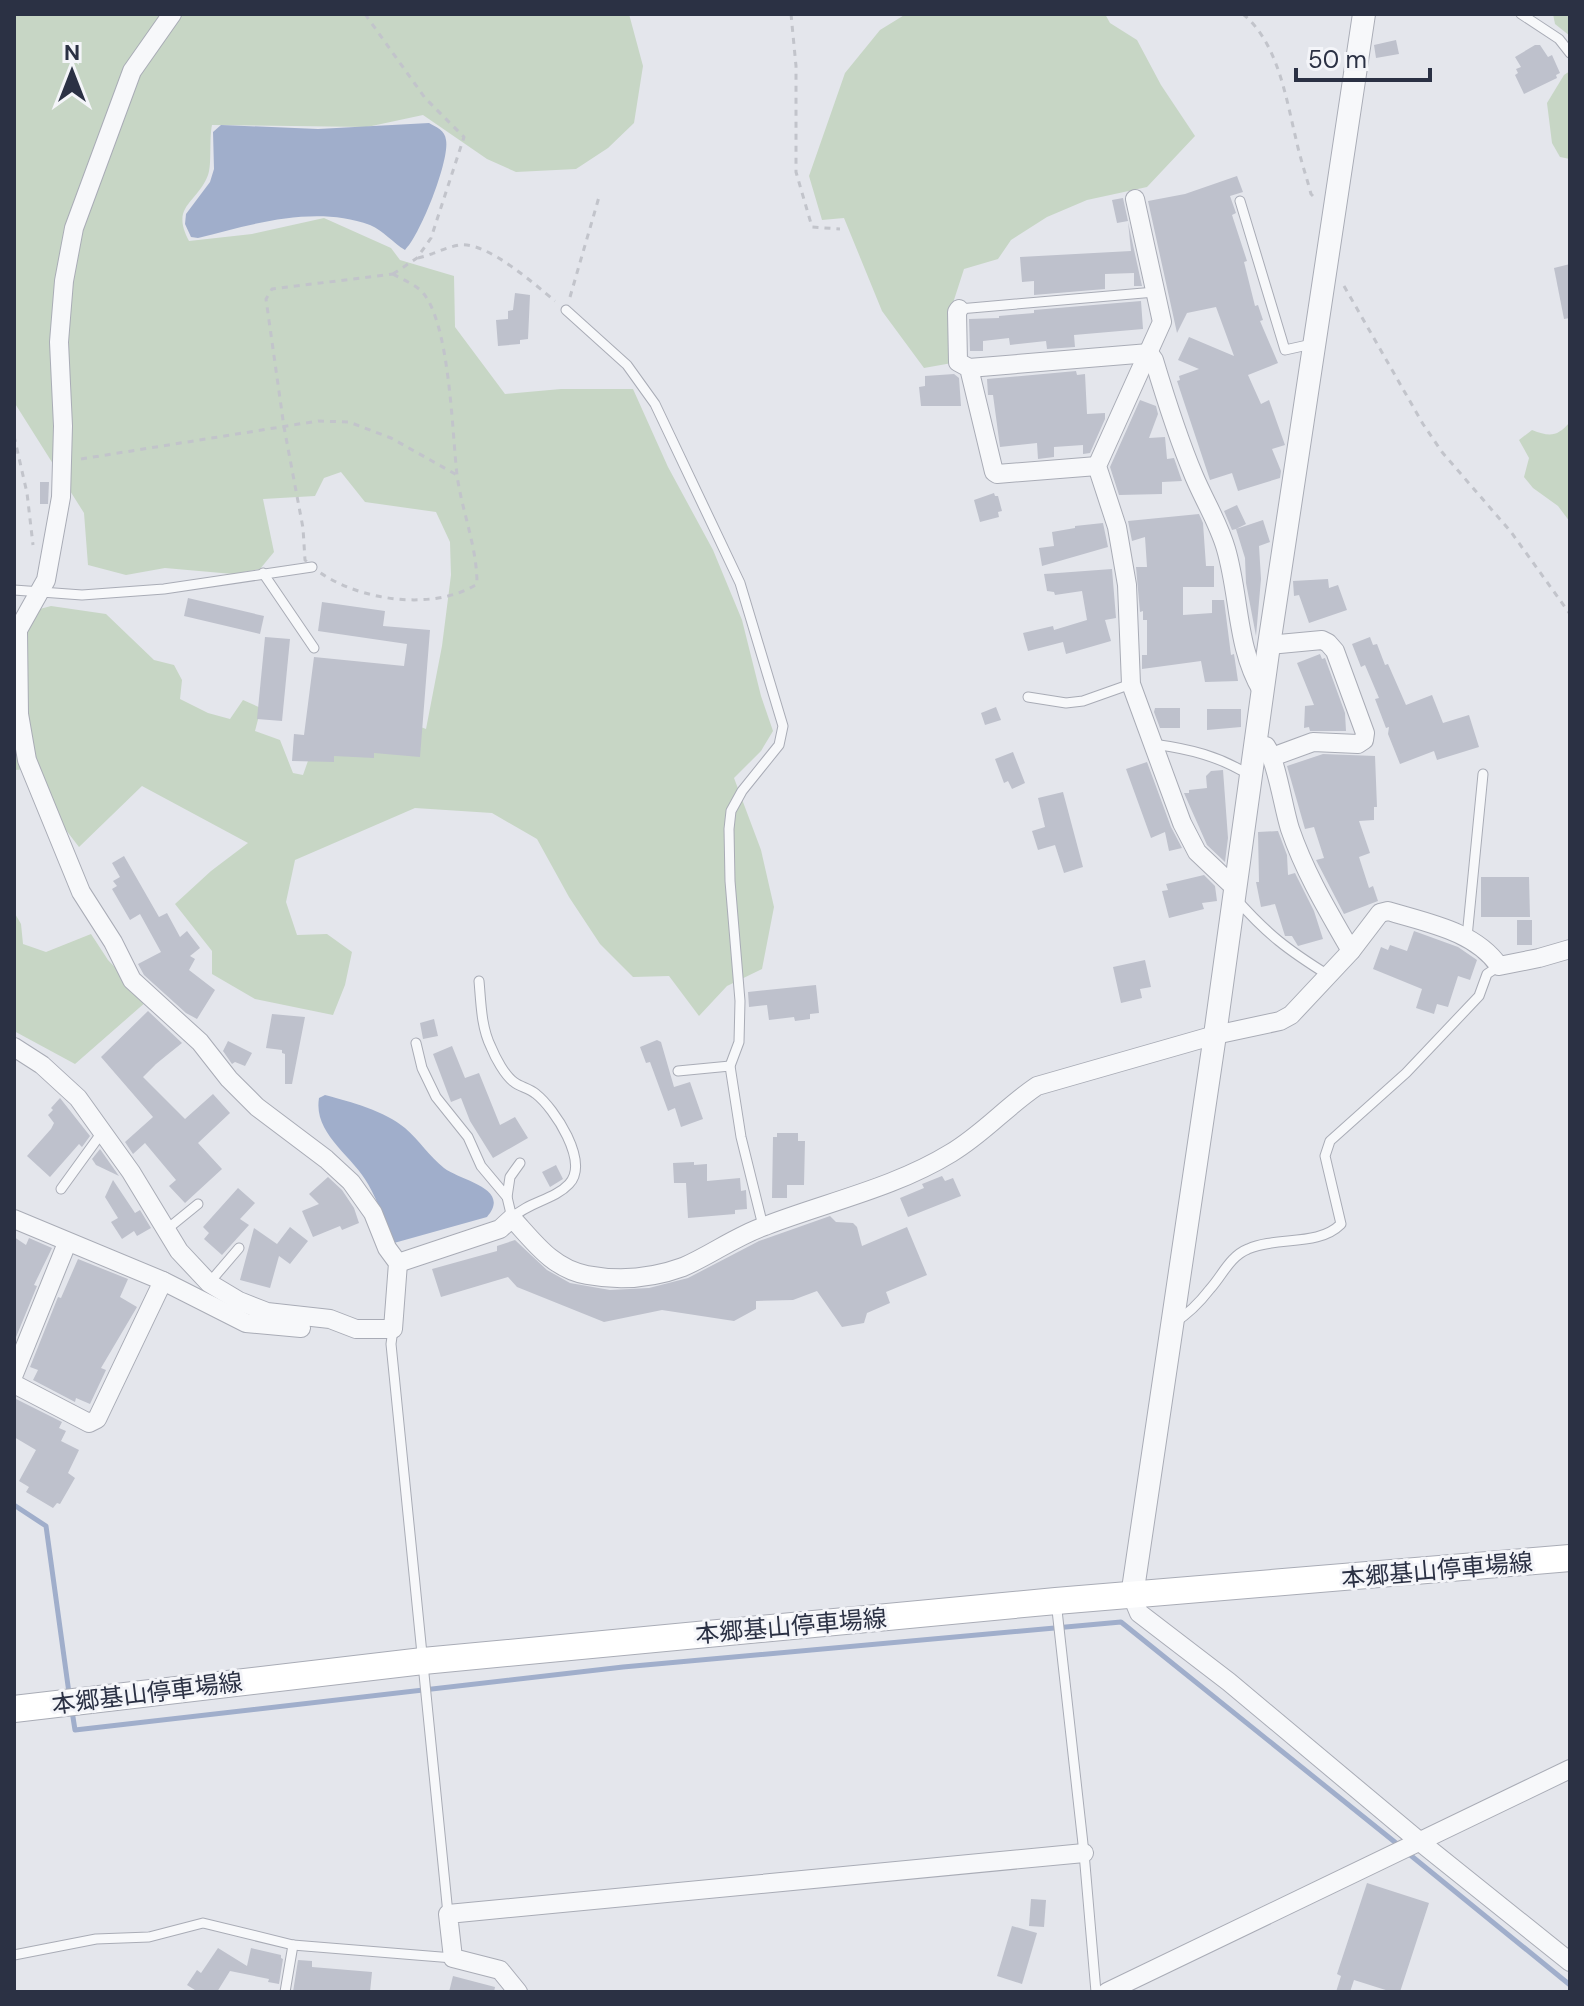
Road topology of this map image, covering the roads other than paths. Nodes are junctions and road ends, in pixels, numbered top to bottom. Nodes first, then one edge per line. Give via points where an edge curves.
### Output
1 (172, 14) edge
2 (1364, 14) edge
3 (1521, 14) edge
4 (1570, 53) edge
5 (1135, 199) dead end
6 (1240, 201) dead end
7 (1156, 292) junction
8 (959, 309) joint
9 (566, 310) road end
10 (1315, 343) junction
11 (1149, 353) junction
12 (969, 368) junction
13 (1097, 466) junction
14 (312, 567) road end
15 (263, 573) junction
16 (14, 590) edge
17 (40, 592) junction
18 (16, 635) edge
19 (1269, 645) junction
20 (314, 648) dead end
21 (1131, 684) junction
22 (1262, 691) junction
23 (1028, 697) dead end
24 (1256, 736) junction
25 (1152, 744) junction
26 (1272, 757) junction
27 (1483, 774) dead end
28 (1251, 776) junction
29 (1234, 892) junction
30 (1467, 937) junction
31 (1570, 949) edge
32 (1351, 951) junction
33 (1499, 966) junction
34 (1328, 975) junction
35 (479, 981) dead end
36 (1215, 1035) junction
37 (416, 1043) dead end
38 (14, 1047) edge
39 (730, 1066) junction
40 (678, 1071) dead end
41 (103, 1131) junction
42 (520, 1163) dead end
43 (61, 1189) dead end
44 (507, 1197) junction
45 (198, 1204) dead end
46 (512, 1218) junction
47 (14, 1219) edge
48 (763, 1226) junction
49 (166, 1230) junction
50 (67, 1243) junction
51 (239, 1248) dead end
52 (398, 1263) junction
53 (163, 1281) junction
54 (209, 1283) junction
55 (1171, 1325) junction
56 (356, 1329) junction
57 (393, 1329) junction
58 (15, 1367) edge
59 (14, 1384) edge
60 (1570, 1558) edge
61 (1132, 1596) junction
62 (1056, 1601) junction
63 (423, 1661) junction
64 (14, 1709) edge
65 (1570, 1769) edge
66 (1419, 1841) junction
67 (1084, 1853) junction
68 (448, 1914) junction
69 (293, 1945) junction
70 (14, 1955) edge
71 (453, 1958) junction
72 (1570, 1962) edge
73 (285, 1992) edge
74 (518, 1992) edge
75 (1096, 1992) edge
76 (1107, 1992) edge

1 - 17 street via 132,71 74,228 59,342 61,497
2 - 10 street
3 - 4 lane via 1559,39
5 - 7 street
6 - 10 lane via 1285,350
7 - 8 lane
7 - 11 street via 1162,322
8 - 12 street via 958,362
9 - 39 lane via 627,365 655,404 740,583 783,726 779,745 731,811 730,881 740,1001 739,1042
10 - 19 street
11 - 12 street
11 - 13 street
11 - 22 street via 1226,548 1240,634
12 - 13 street via 994,472
13 - 21 street via 1117,527 1127,585
14 - 15 lane
15 - 17 lane via 164,589 82,595
15 - 20 lane
16 - 17 lane
17 - 18 street
18 - 52 street via 27,760 81,892 132,980 200,1042 257,1107 351,1182
19 - 22 street
19 - 26 street via 1328,643 1365,733 1358,744 1313,742
21 - 23 lane via 1083,701
21 - 25 street
22 - 24 street
24 - 26 street
24 - 28 street
25 - 28 lane via 1194,749
25 - 29 street via 1197,852
26 - 32 street via 1304,866
27 - 30 lane
28 - 29 street
29 - 34 lane via 1282,947
29 - 36 street
30 - 32 street via 1388,911 1380,913
30 - 33 street via 1489,951
31 - 33 street
32 - 34 street
33 - 55 lane via 1487,974 1479,996 1406,1073 1330,1141 1325,1156 1341,1224 1331,1234 1245,1250
34 - 36 street via 1280,1021
35 - 46 lane via 490,1046 513,1082 534,1092 555,1114 575,1160 570,1184 521,1208
36 - 48 street via 1037,1086 949,1154 841,1201
36 - 55 street
37 - 44 lane via 436,1097
38 - 41 street via 78,1098
39 - 40 lane
39 - 48 lane
41 - 43 lane
41 - 49 street
42 - 44 lane via 510,1177
44 - 46 lane
45 - 49 lane
46 - 48 street via 553,1262 585,1275 625,1279 683,1266
46 - 52 street via 500,1229
47 - 50 street
49 - 54 street
50 - 53 street
50 - 58 street
51 - 54 lane
52 - 57 street
53 - 56 street via 262,1327
53 - 59 street via 97,1419 89,1423
54 - 56 street via 267,1312 330,1319
55 - 61 street
56 - 57 street
57 - 63 lane
60 - 61 main road, 本郷基山停車場線
61 - 62 main road, 本郷基山停車場線
61 - 66 street via 1139,1613
62 - 63 main road, 本郷基山停車場線
62 - 67 lane
63 - 64 main road, 本郷基山停車場線
63 - 68 lane
65 - 66 street
66 - 72 street
66 - 76 street
67 - 68 street
67 - 75 lane
68 - 71 street
69 - 70 lane via 203,1923 149,1937 96,1939
69 - 71 lane
69 - 73 lane
71 - 74 street via 500,1970

